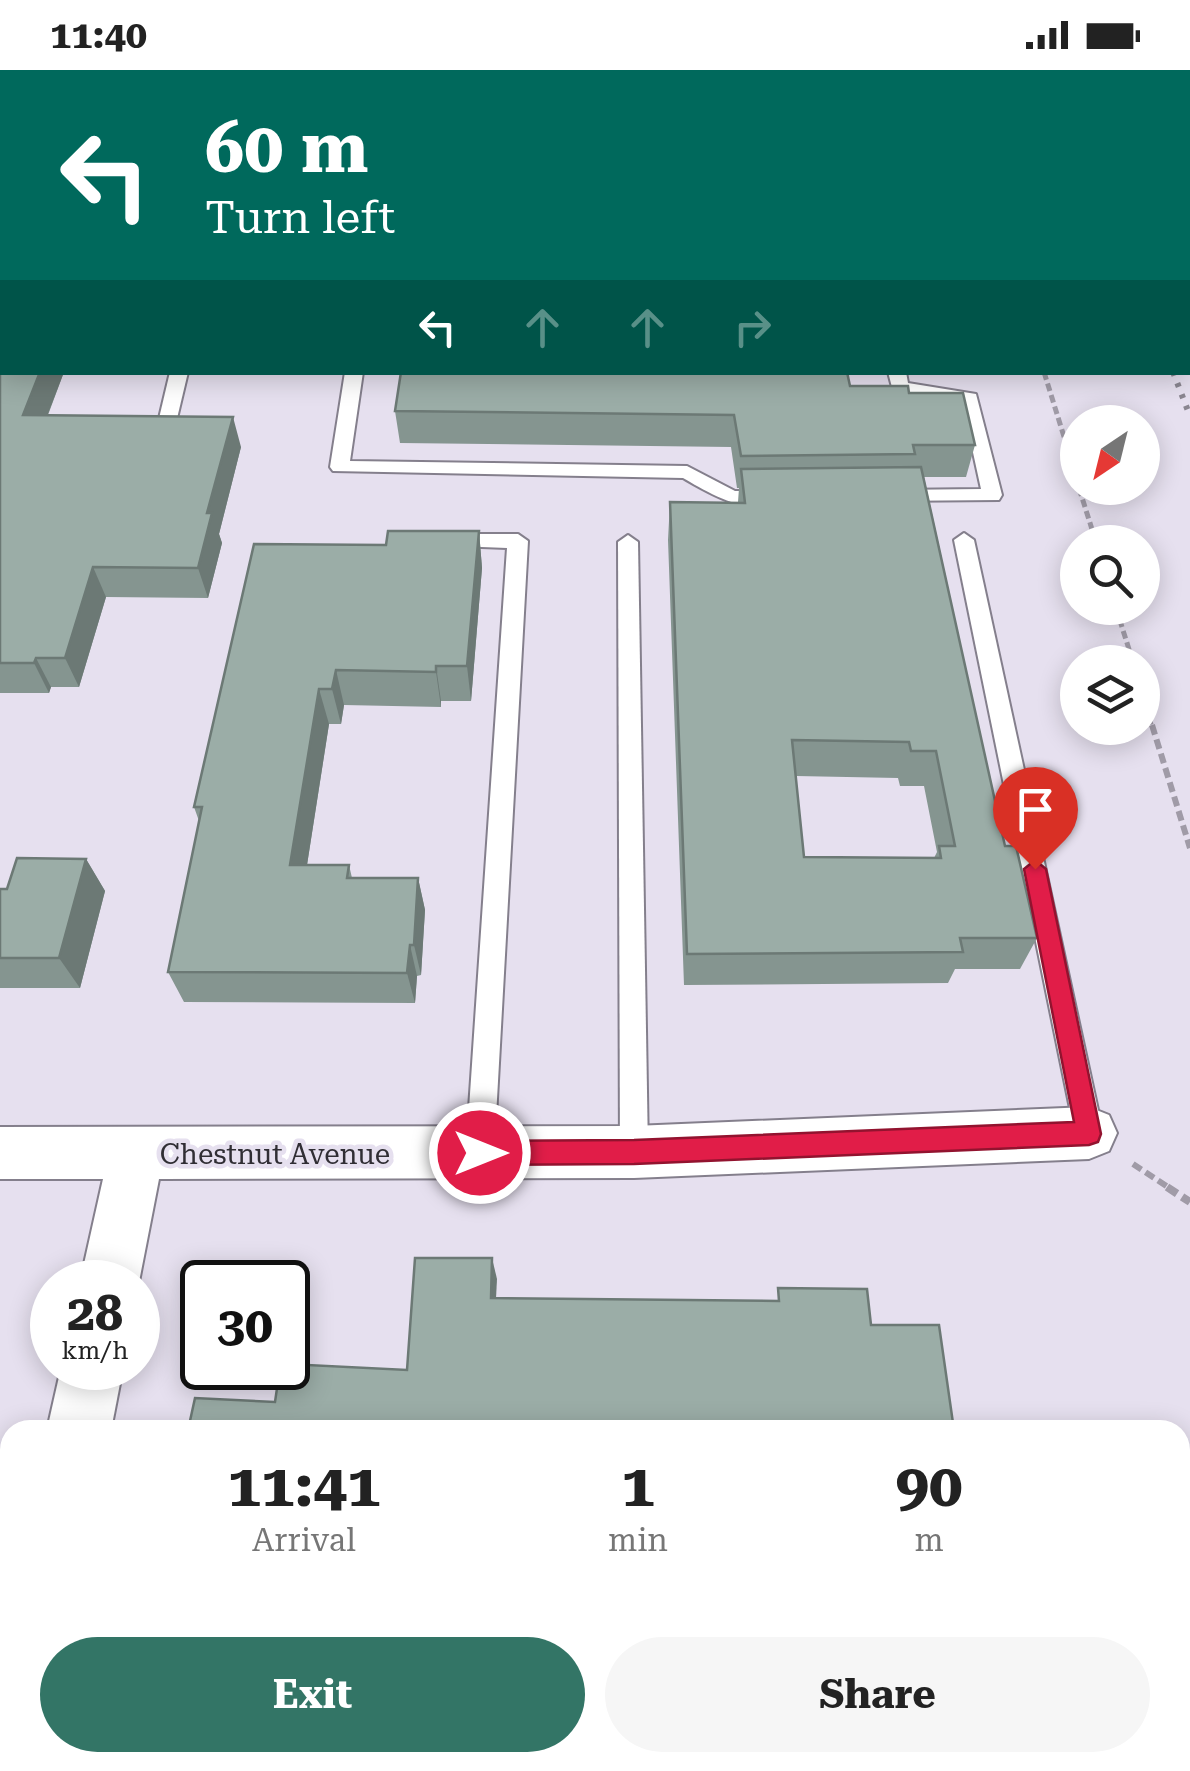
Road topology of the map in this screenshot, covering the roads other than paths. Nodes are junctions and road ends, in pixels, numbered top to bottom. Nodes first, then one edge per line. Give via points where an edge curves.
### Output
1 (178, 375) edge
2 (354, 375) edge
3 (896, 375) edge
4 (165, 431) edge
5 (872, 496) edge
6 (792, 497) edge
7 (964, 540) dead end
8 (462, 541) edge
9 (628, 542) dead end
10 (1089, 1134) joint
11 (634, 1152) junction
12 (0, 1153) edge
13 (480, 1153) junction
14 (136, 1154) junction
15 (114, 1260) edge
16 (87, 1390) edge
17 (81, 1420) edge

1 - 4 lane
2 - 6 lane via 340,467 687,472 732,498
3 - 5 lane via 898,387 970,398 992,495
7 - 10 lane
8 - 13 lane via 518,541
9 - 11 lane
10 - 11 street, Chestnut Avenue
11 - 13 street, Chestnut Avenue
12 - 14 street, Chestnut Avenue
13 - 14 street, Chestnut Avenue
14 - 15 street
16 - 17 street

